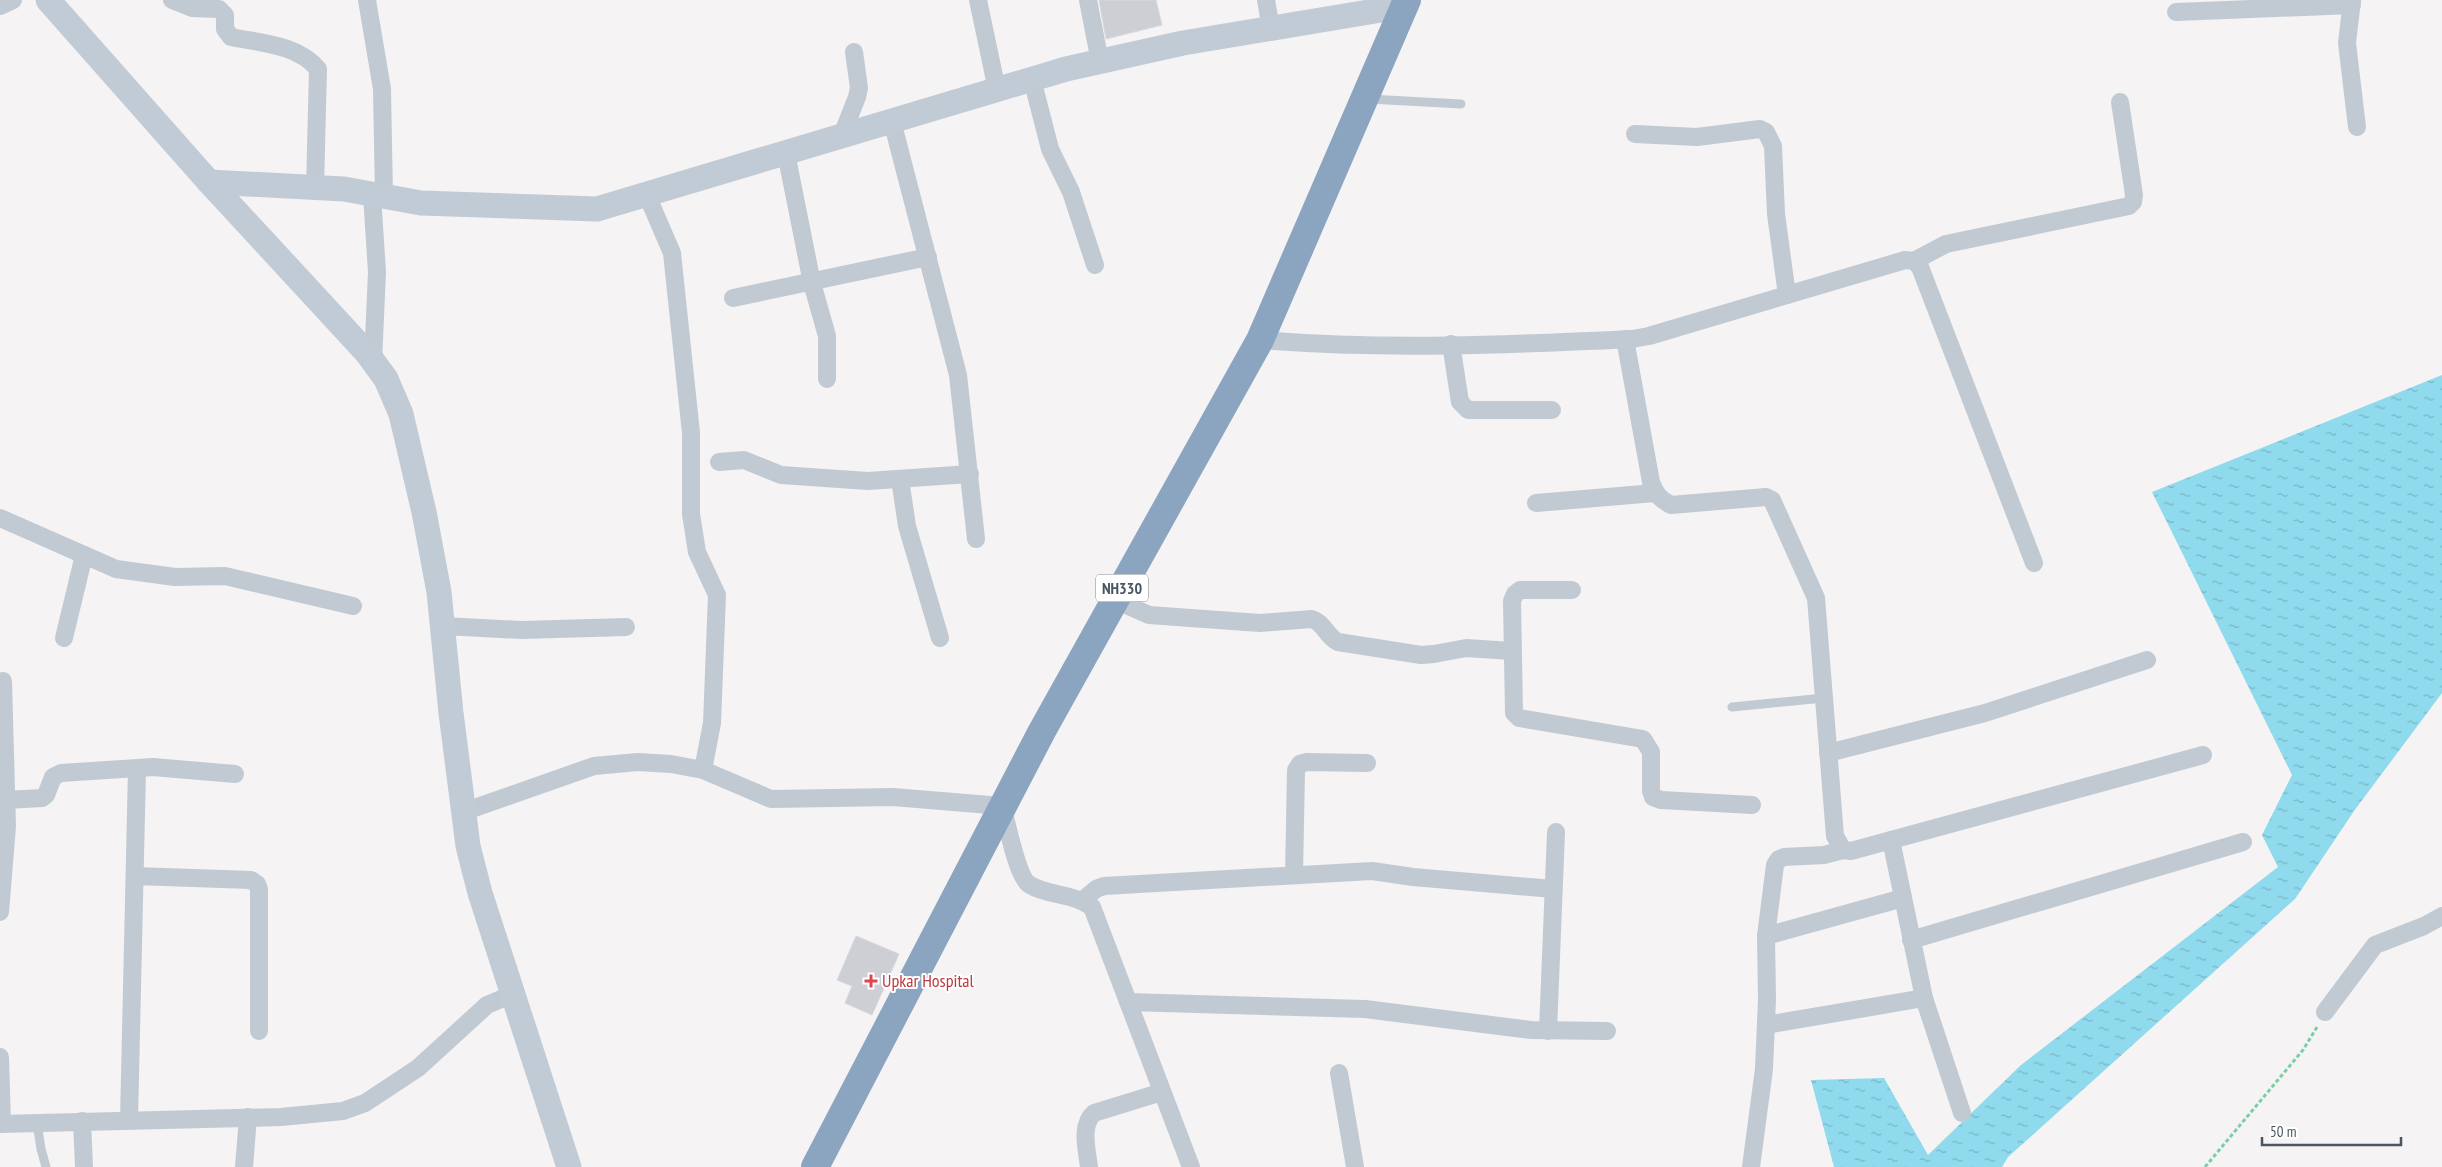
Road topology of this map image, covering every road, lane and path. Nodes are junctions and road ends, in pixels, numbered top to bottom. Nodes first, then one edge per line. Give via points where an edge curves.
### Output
1 (13, 0) edge
2 (172, 0) edge
3 (366, 0) edge
4 (978, 0) edge
5 (1088, 0) edge
6 (1266, 0) edge
7 (51, 1) edge
8 (1406, 3) edge
9 (2352, 3) edge
10 (0, 6) edge
11 (2176, 12) dead end
12 (1271, 29) junction
13 (854, 52) dead end
14 (1100, 62) junction
15 (1032, 79) junction
16 (996, 90) junction
17 (1364, 99) junction
18 (2120, 102) dead end
19 (1460, 104) dead end
20 (892, 121) junction
21 (2357, 127) dead end
22 (1635, 134) dead end
23 (842, 135) junction
24 (786, 153) junction
25 (205, 178) junction
26 (315, 182) junction
27 (381, 188) junction
28 (647, 196) junction
29 (928, 257) junction
30 (1914, 261) junction
31 (1095, 265) dead end
32 (812, 283) junction
33 (1787, 295) junction
34 (733, 298) dead end
35 (1625, 339) junction
36 (1260, 340) junction
37 (1451, 344) junction
38 (374, 362) junction
39 (827, 379) dead end
40 (1552, 410) dead end
41 (719, 462) dead end
42 (970, 474) junction
43 (900, 479) junction
44 (1655, 493) junction
45 (1536, 504) dead end
46 (0, 518) edge
47 (976, 539) dead end
48 (84, 556) junction
49 (2034, 563) dead end
50 (1572, 590) dead end
51 (1115, 600) junction
52 (353, 606) dead end
53 (443, 626) junction
54 (626, 627) dead end
55 (64, 638) dead end
56 (940, 638) dead end
57 (1512, 650) junction
58 (2147, 660) dead end
59 (3, 681) dead end
60 (1824, 698) junction
61 (1732, 707) dead end
62 (1828, 753) junction
63 (2203, 755) dead end
64 (1367, 763) dead end
65 (137, 768) junction
66 (703, 770) junction
67 (235, 774) dead end
68 (6, 800) junction
69 (1752, 805) dead end
70 (1002, 806) junction
71 (463, 812) junction
72 (1556, 832) dead end
73 (1891, 840) junction
74 (2242, 842) dead end
75 (1843, 850) junction
76 (2, 853) edge
77 (135, 876) junction
78 (1294, 876) junction
79 (1553, 889) junction
80 (1903, 898) junction
81 (1083, 900) junction
82 (0, 912) edge
83 (2442, 916) edge
84 (1766, 936) junction
85 (1911, 940) junction
86 (513, 994) junction
87 (1924, 998) junction
88 (1128, 1002) junction
89 (2325, 1012) joint
90 (1766, 1026) junction
91 (259, 1031) dead end
92 (1548, 1031) junction
93 (1607, 1031) dead end
94 (0, 1056) edge
95 (1339, 1073) dead end
96 (1162, 1092) junction
97 (1962, 1113) dead end
98 (248, 1117) junction
99 (129, 1120) junction
100 (82, 1121) junction
101 (37, 1123) junction
102 (1, 1124) edge
103 (46, 1167) edge
104 (84, 1167) edge
105 (244, 1167) edge
106 (569, 1167) edge
107 (815, 1167) edge
108 (1089, 1167) edge
109 (1191, 1167) edge
110 (1355, 1167) edge
111 (1751, 1167) edge
112 (2205, 1167) edge

1 - 10 street
2 - 26 street via 192,8 218,9 225,15 225,29 230,38 286,48 318,68
3 - 27 street via 382,89
4 - 16 street
5 - 14 street
6 - 12 street
7 - 25 main road
8 - 12 main road
8 - 17 highway, NH330
9 - 11 street
9 - 21 street via 2348,57
12 - 14 main road via 1183,43
13 - 23 street via 859,88
14 - 15 main road
15 - 16 main road
15 - 31 street via 1050,149 1071,192
16 - 20 main road
17 - 19 lane
17 - 36 highway, NH330
18 - 30 street via 2134,195 2129,206 1946,244
20 - 23 main road
20 - 29 street
22 - 33 street via 1686,138 1760,129 1766,132 1773,146 1776,214
23 - 24 main road
24 - 28 main road
24 - 32 street
25 - 26 main road
25 - 38 main road
26 - 27 main road via 344,189
27 - 28 main road via 421,203 597,209
27 - 38 street
28 - 66 street via 672,252 691,433 691,514 697,552 717,595 712,723
29 - 32 street
29 - 42 street via 958,375
30 - 33 street via 1906,260
30 - 49 street via 1920,267
32 - 34 street
32 - 39 street via 827,336
33 - 35 street via 1649,336
35 - 37 street
35 - 44 street
36 - 37 street via 1318,345
36 - 51 highway, NH330
37 - 40 street via 1460,402 1468,410
38 - 53 main road via 401,414 440,592
41 - 43 street via 744,460 781,475 868,481
42 - 43 street
42 - 47 street
43 - 56 street via 907,526
44 - 45 street
44 - 60 street via 1672,505 1766,497 1772,500 1816,598
46 - 48 street
48 - 52 street via 116,568 175,576 231,577
48 - 55 street
50 - 57 street via 1520,590 1515,594 1512,601
51 - 57 street via 1150,616 1260,623 1312,619 1319,621 1331,639 1338,642 1421,654 1466,648
51 - 70 highway, NH330
53 - 54 street via 522,630
53 - 71 main road
57 - 69 street via 1512,708 1520,718 1643,739 1652,752 1653,797
58 - 62 street via 1985,713
59 - 68 street
60 - 61 lane
60 - 62 street
62 - 75 street via 1835,836
63 - 73 street
64 - 78 street via 1307,762 1296,770
65 - 67 street via 167,767
65 - 68 street via 62,773 53,777 42,798
65 - 77 street
66 - 70 street via 772,799 893,797
66 - 71 street via 638,762 594,766
68 - 76 street
70 - 81 street via 1021,874 1029,885
70 - 107 highway, NH330
71 - 86 main road via 480,894
72 - 79 street
73 - 75 street via 1851,852
73 - 80 street
74 - 85 street
75 - 84 street via 1779,859 1775,865
76 - 82 street
77 - 91 street via 251,880 257,884
77 - 99 street
78 - 79 street via 1382,871 1421,878
78 - 81 street via 1104,886
79 - 92 street
80 - 84 street
80 - 85 street
81 - 88 street via 1092,906
83 - 89 street via 2375,945
84 - 90 street
85 - 87 street
86 - 98 street via 487,1006 418,1068 365,1103 343,1111
86 - 106 main road
87 - 90 street
87 - 97 street
88 - 92 street via 1365,1009
88 - 96 street
89 - 112 path via 2302,1050
90 - 111 street via 1764,1069
92 - 93 street
94 - 102 street
95 - 110 street
96 - 108 street via 1094,1112 1087,1118
96 - 109 street
98 - 99 street
98 - 105 street
99 - 100 street
100 - 101 street
100 - 104 street
101 - 102 street
101 - 103 lane

